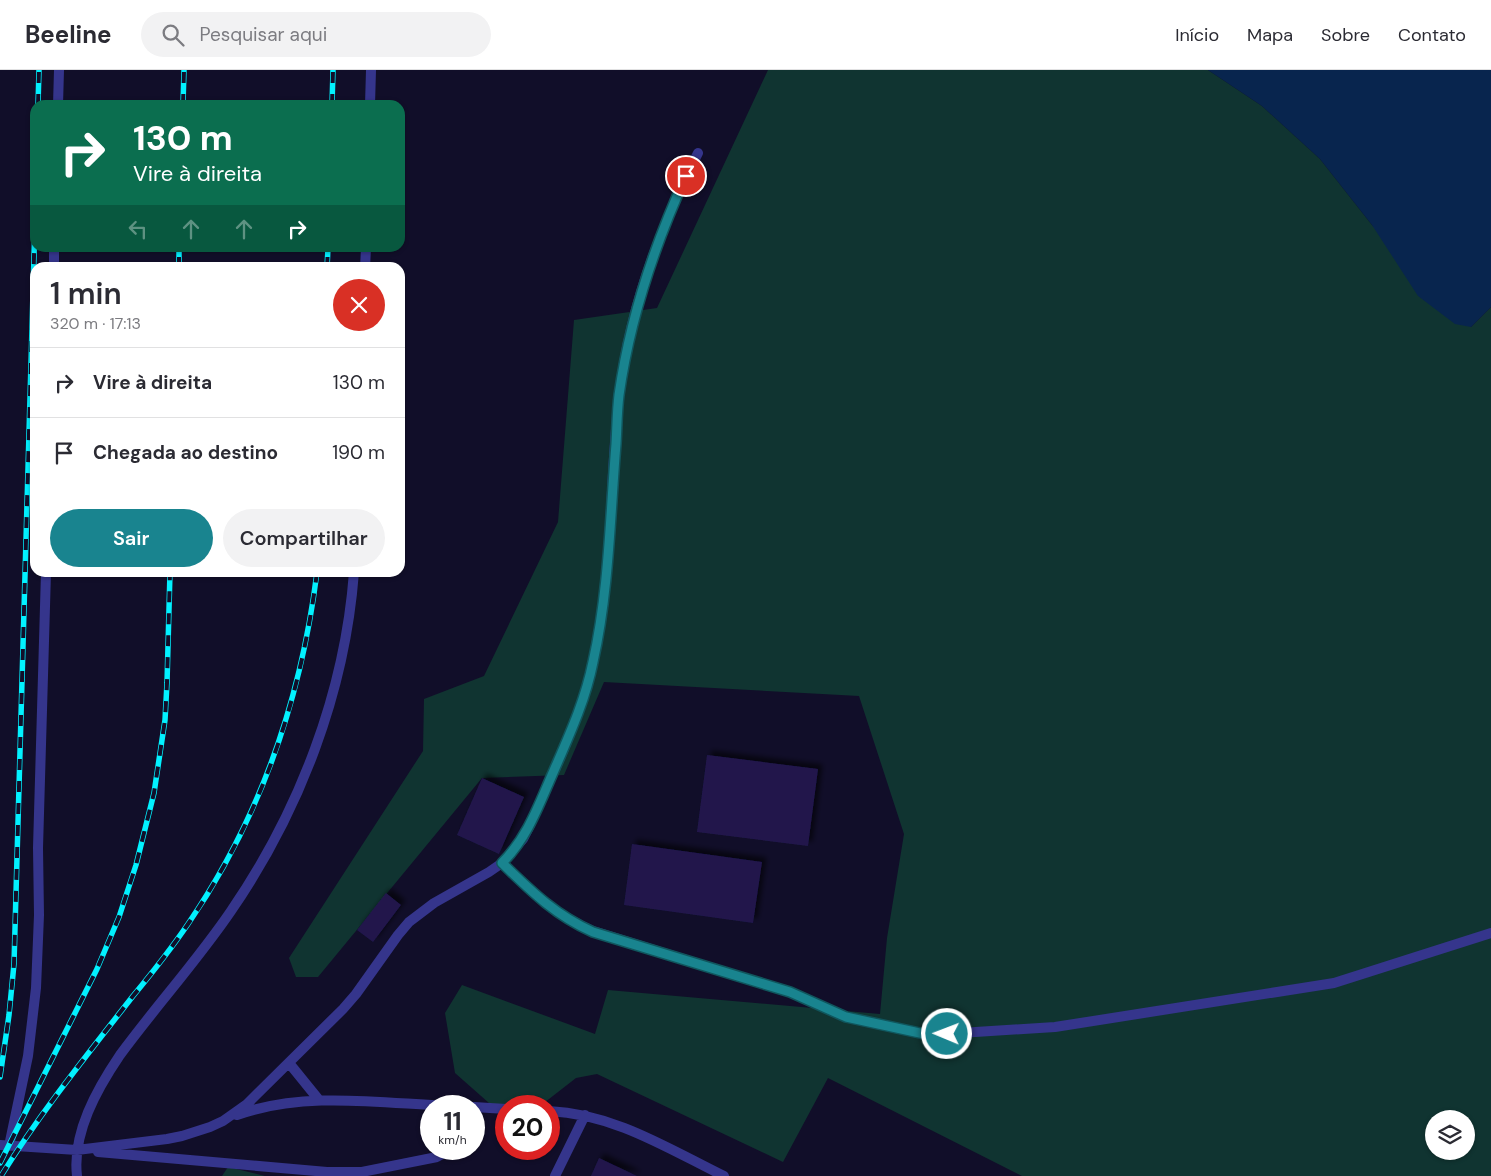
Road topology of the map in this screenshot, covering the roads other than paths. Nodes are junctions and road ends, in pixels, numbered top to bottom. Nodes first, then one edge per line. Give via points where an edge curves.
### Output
1 (59, 70) edge
2 (371, 70) edge
3 (58, 100) edge
4 (370, 100) edge
5 (698, 153) dead end
6 (46, 577) edge
7 (353, 577) edge
8 (502, 863) junction
9 (1491, 933) edge
10 (289, 1063) junction
11 (319, 1100) junction
12 (420, 1105) edge
13 (560, 1112) edge
14 (585, 1115) junction
15 (223, 1121) junction
16 (4, 1145) edge
17 (77, 1150) junction
18 (422, 1160) edge
19 (77, 1176) edge
20 (555, 1176) edge
21 (724, 1176) edge

1 - 3 lane
2 - 4 lane
5 - 8 lane via 656,247 628,346 619,397 604,598 593,664 579,712 530,826
6 - 16 lane via 36,988 26,1064
7 - 17 lane via 333,689 288,813 232,910 111,1067 91,1107
8 - 9 lane via 547,905 593,932 790,992 846,1017 929,1035 1054,1027 1334,983
8 - 10 lane via 434,903 409,922 356,994
10 - 11 lane
10 - 15 lane via 247,1104
11 - 12 lane
11 - 15 lane via 270,1106
13 - 14 lane
14 - 20 lane
14 - 21 lane via 630,1130
15 - 17 lane via 182,1136
16 - 17 lane
17 - 18 lane via 339,1173 362,1172
17 - 19 lane

